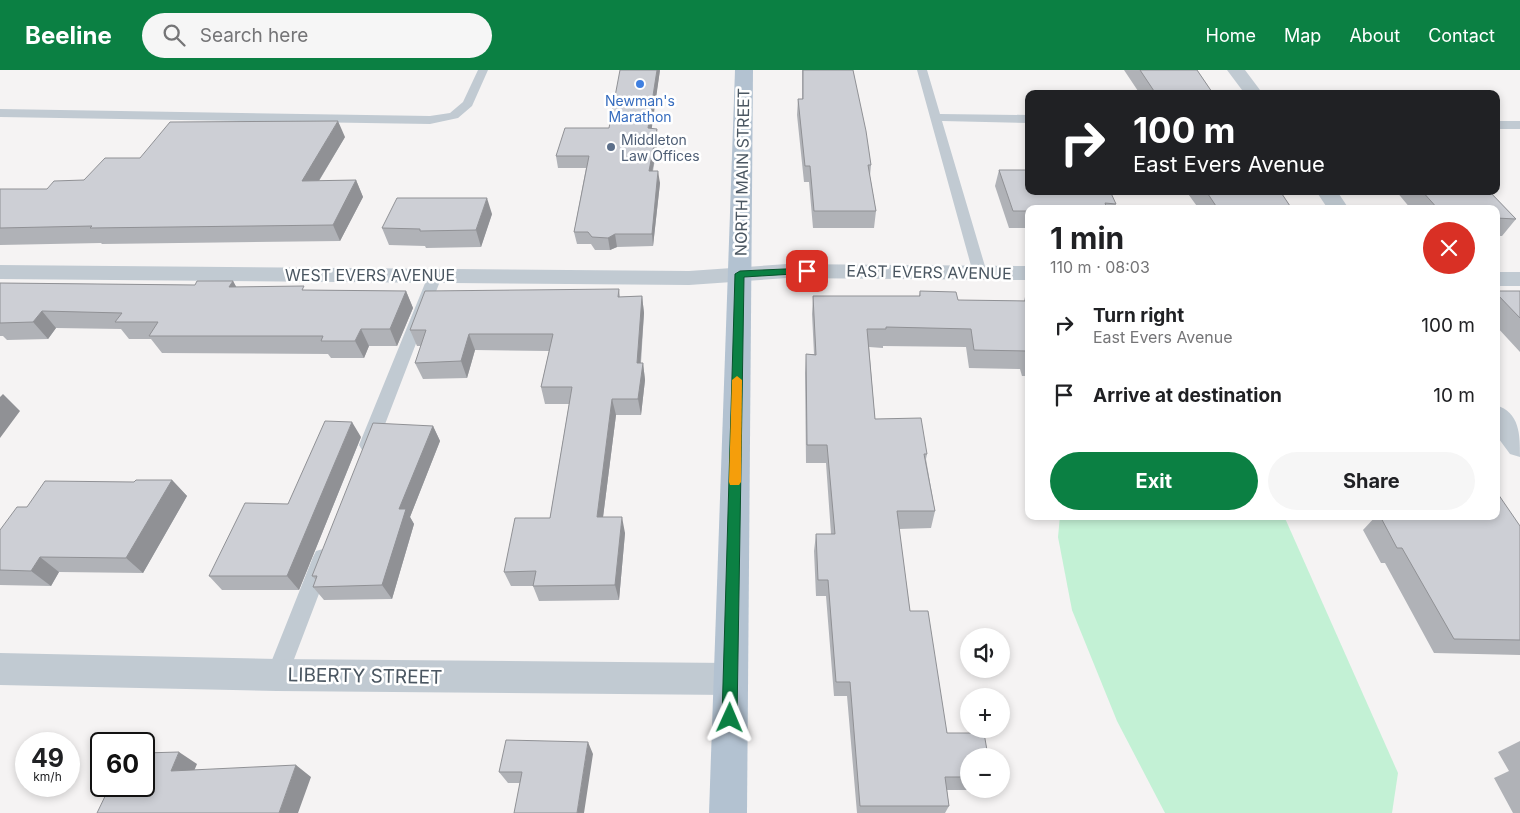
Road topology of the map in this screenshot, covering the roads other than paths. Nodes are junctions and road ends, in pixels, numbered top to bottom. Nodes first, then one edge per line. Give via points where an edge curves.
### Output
1 (483, 70) edge
2 (744, 70) edge
3 (922, 70) edge
4 (1236, 70) edge
5 (1251, 90) edge
6 (0, 113) edge
7 (935, 117) junction
8 (1025, 119) edge
9 (1500, 125) edge
10 (1520, 125) edge
11 (0, 272) edge
12 (980, 273) junction
13 (740, 274) junction
14 (1025, 274) edge
15 (435, 276) junction
16 (1500, 279) edge
17 (1520, 279) edge
18 (1500, 420) edge
19 (1520, 446) edge
20 (360, 464) edge
21 (331, 538) edge
22 (0, 669) edge
23 (277, 675) junction
24 (730, 679) junction
25 (728, 813) edge

1 - 6 lane via 468,104 454,116 430,120
2 - 13 main road, NORTH MAIN STREET
3 - 7 lane
4 - 5 street
7 - 8 lane
7 - 12 lane
9 - 10 lane
11 - 15 street, WEST EVERS AVENUE
12 - 13 street, EAST EVERS AVENUE via 788,271
12 - 14 street, EAST EVERS AVENUE
13 - 15 street, WEST EVERS AVENUE via 697,278
13 - 24 main road, NORTH MAIN STREET
15 - 20 lane
16 - 17 street
18 - 19 street
21 - 23 lane
22 - 23 street, LIBERTY STREET
23 - 24 street, LIBERTY STREET
24 - 25 main road, NORTH MAIN STREET

